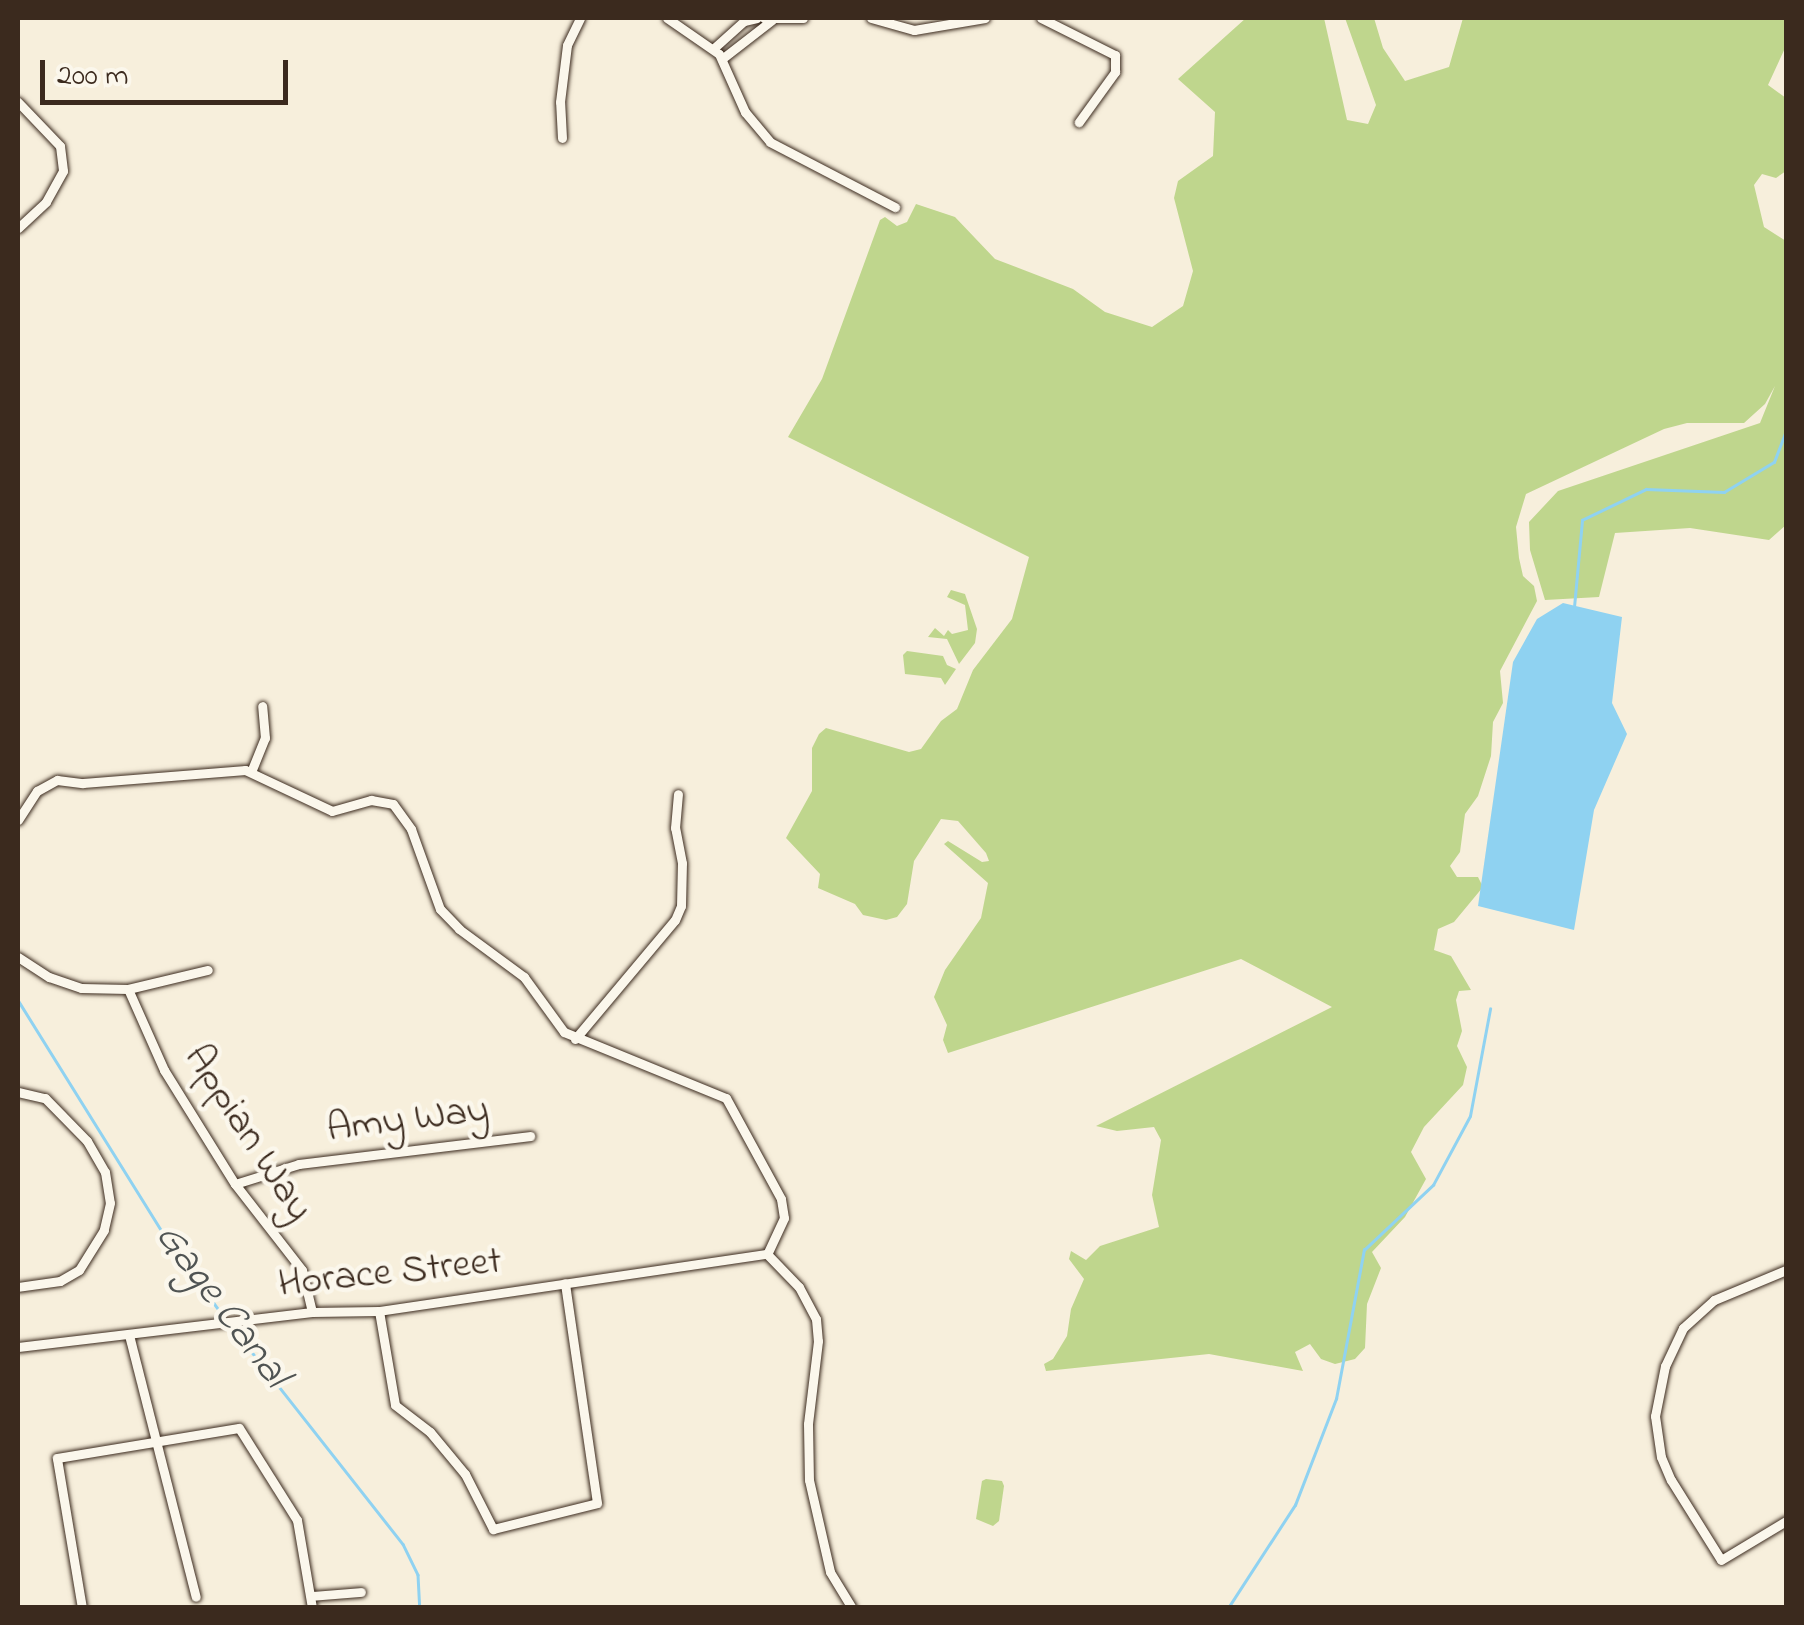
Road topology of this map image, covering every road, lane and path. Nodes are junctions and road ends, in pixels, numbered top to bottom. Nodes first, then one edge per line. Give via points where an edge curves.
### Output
1 (580, 18) edge
2 (667, 18) edge
3 (765, 18) edge
4 (803, 18) edge
5 (871, 18) edge
6 (985, 18) edge
7 (1041, 18) edge
8 (714, 48) junction
9 (722, 58) junction
10 (18, 102) edge
11 (1079, 122) dead end
12 (562, 138) dead end
13 (896, 207) dead end
14 (18, 228) edge
15 (262, 706) dead end
16 (251, 772) junction
17 (678, 794) dead end
18 (18, 820) edge
19 (18, 957) edge
20 (208, 970) dead end
21 (128, 989) junction
22 (575, 1039) junction
23 (18, 1092) edge
24 (530, 1136) dead end
25 (235, 1184) junction
26 (776, 1243) junction
27 (768, 1254) junction
28 (779, 1261) junction
29 (1786, 1270) edge
30 (565, 1283) junction
31 (18, 1287) edge
32 (379, 1311) junction
33 (312, 1312) junction
34 (130, 1335) junction
35 (18, 1347) edge
36 (159, 1440) junction
37 (1786, 1521) edge
38 (361, 1592) dead end
39 (311, 1596) junction
40 (196, 1597) dead end
41 (82, 1608) edge
42 (312, 1608) edge
43 (852, 1608) edge

1 - 12 street via 567,45
2 - 8 street
3 - 4 street
3 - 8 street via 734,28
3 - 9 street
5 - 6 street via 914,30
7 - 11 street via 1115,56 1115,72
8 - 9 street
9 - 13 street via 745,112 770,142
10 - 14 street via 60,146 63,172 46,202
15 - 16 street via 266,738
16 - 18 street via 57,780 37,791
16 - 22 street via 332,812 372,800 392,804 411,828 440,908 524,977 556,1024
17 - 22 street via 681,906
19 - 21 street via 49,978 81,988
20 - 21 street
21 - 25 street, Appian Way via 164,1070
22 - 26 street via 726,1098 781,1200 784,1218
23 - 31 street via 45,1098 87,1141 104,1172 110,1203 104,1230 79,1270 60,1281
24 - 25 street, Amy Way via 299,1164
25 - 33 street, Appian Way via 302,1270
26 - 27 street
26 - 28 street via 784,1256
27 - 28 street
27 - 30 street, Horace Street
28 - 43 street via 816,1319 808,1480 830,1572
29 - 37 street via 1728,1292 1696,1314 1673,1346 1658,1396 1656,1434 1661,1457 1722,1560
30 - 32 street, Horace Street
30 - 32 street via 598,1503 493,1529 466,1474 430,1432 395,1405
32 - 33 street, Horace Street
33 - 34 street, Horace Street
34 - 35 street, Horace Street
34 - 36 street
36 - 39 street via 239,1428 296,1520
36 - 40 street
36 - 41 street via 56,1458
38 - 39 street
39 - 42 street

